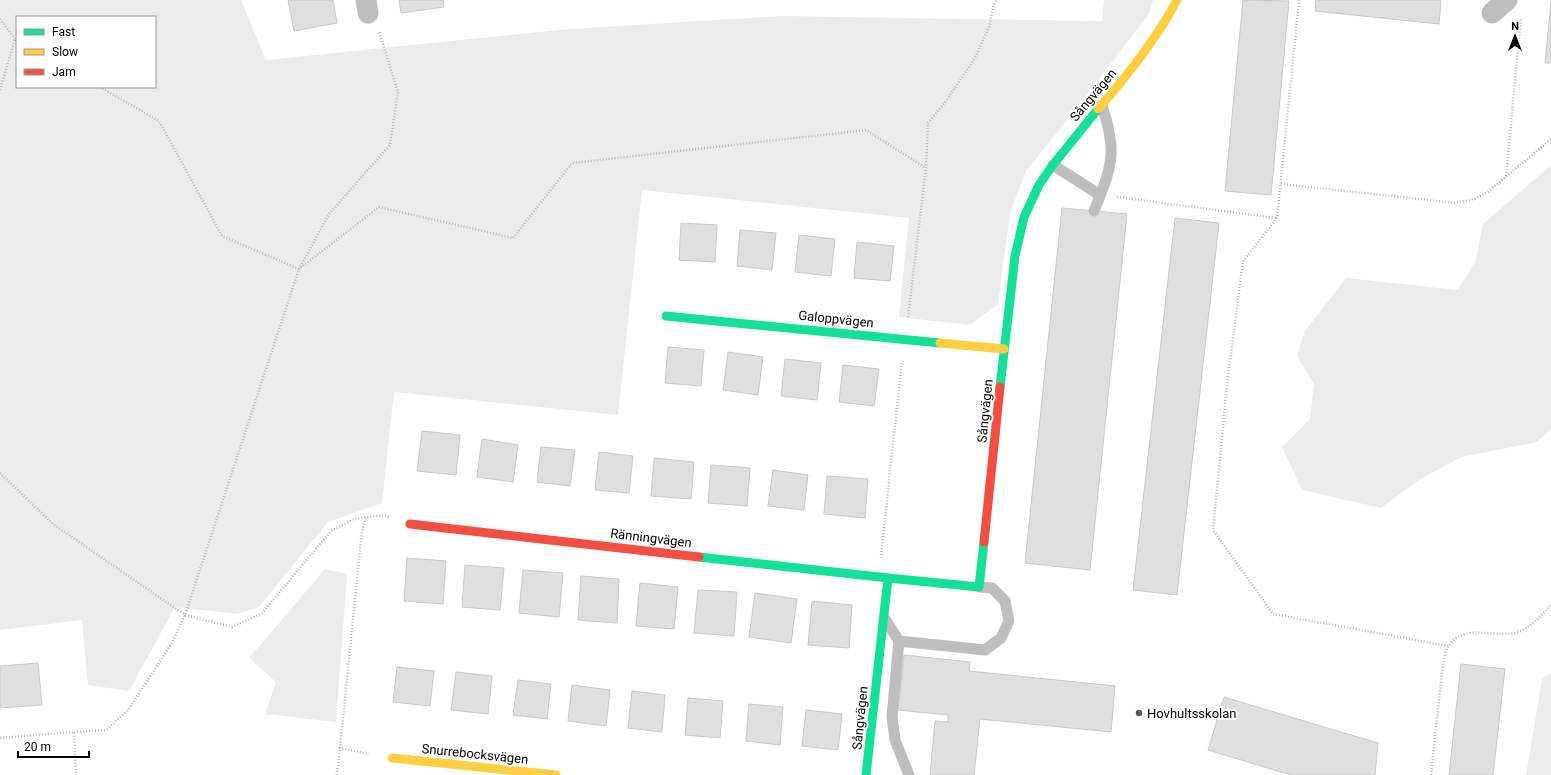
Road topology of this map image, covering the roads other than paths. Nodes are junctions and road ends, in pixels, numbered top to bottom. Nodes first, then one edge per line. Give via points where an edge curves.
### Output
1 (1177, 0) edge
2 (1102, 105) junction
3 (1054, 165) junction
4 (1100, 195) junction
5 (1094, 211) dead end
6 (666, 316) dead end
7 (1004, 349) junction
8 (410, 524) road end
9 (888, 578) junction
10 (979, 586) junction
11 (884, 618) junction
12 (899, 641) junction
13 (392, 758) road end
14 (556, 775) edge
15 (866, 775) edge
16 (909, 775) edge

1 - 2 street, Sångvägen via 1138,62
2 - 3 street, Sångvägen
2 - 4 lane via 1111,149 1109,169
3 - 4 lane
3 - 7 street, Sångvägen via 1029,205 1020,232
4 - 5 lane
6 - 7 street, Galoppvägen
7 - 10 street, Sångvägen
8 - 9 street, Ränningvägen
9 - 10 street
9 - 11 street, Sångvägen
10 - 12 lane via 992,588 1005,601 1009,621 1002,638 985,650
11 - 12 lane
11 - 15 street, Sångvägen
12 - 16 lane via 892,716 895,740
13 - 14 street, Snurrebocksvägen

